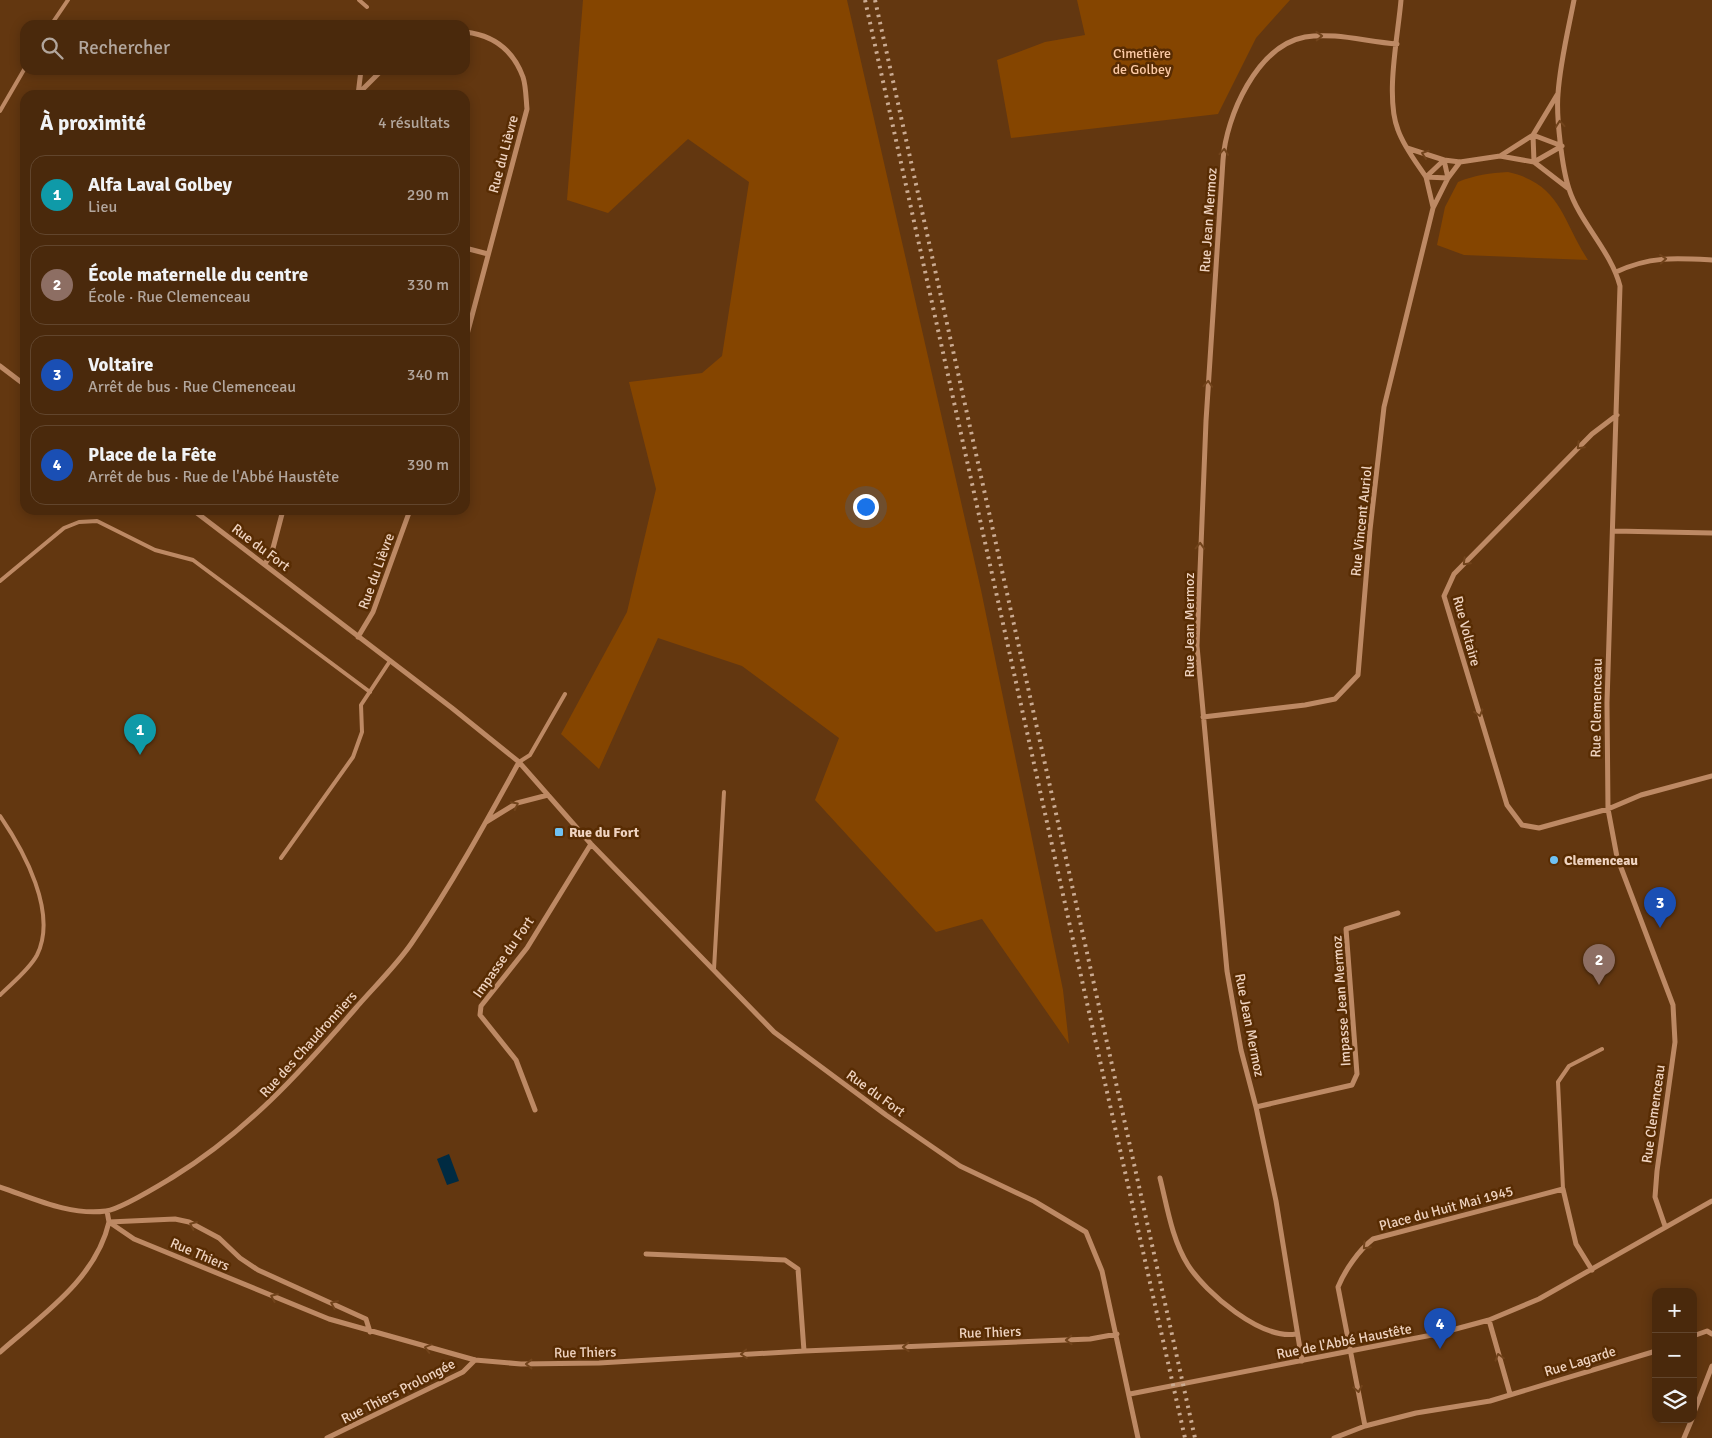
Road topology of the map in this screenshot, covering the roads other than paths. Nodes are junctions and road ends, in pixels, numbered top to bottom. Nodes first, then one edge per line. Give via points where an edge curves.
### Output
1 (68, 0) edge
2 (359, 0) edge
3 (1401, 0) edge
4 (1574, 0) edge
5 (367, 7) dead end
6 (54, 20) edge
7 (470, 33) edge
8 (1397, 44) junction
9 (21, 75) edge
10 (360, 75) edge
11 (377, 75) edge
12 (359, 90) edge
13 (363, 90) edge
14 (1558, 95) junction
15 (0, 111) edge
16 (1533, 135) junction
17 (1562, 146) junction
18 (1407, 148) junction
19 (1500, 156) junction
20 (1444, 160) junction
21 (1460, 162) junction
22 (1534, 162) junction
23 (1426, 177) junction
24 (1448, 178) junction
25 (1569, 189) junction
26 (1433, 208) junction
27 (470, 249) edge
28 (488, 254) junction
29 (1712, 260) edge
30 (1616, 272) junction
31 (470, 323) edge
32 (0, 366) edge
33 (20, 381) edge
34 (1617, 415) junction
35 (200, 515) edge
36 (282, 515) edge
37 (408, 515) edge
38 (1614, 530) junction
39 (1712, 533) edge
40 (265, 564) junction
41 (0, 581) edge
42 (358, 637) junction
43 (390, 661) junction
44 (370, 692) junction
45 (564, 694) dead end
46 (1203, 717) junction
47 (519, 762) junction
48 (1712, 776) edge
49 (724, 792) dead end
50 (548, 795) junction
51 (1608, 810) junction
52 (0, 816) edge
53 (486, 823) junction
54 (591, 844) junction
55 (281, 858) dead end
56 (1398, 913) dead end
57 (714, 969) junction
58 (0, 995) edge
59 (1602, 1049) dead end
60 (1256, 1107) junction
61 (535, 1110) dead end
62 (1160, 1178) dead end
63 (0, 1187) edge
64 (1563, 1188) junction
65 (1712, 1201) edge
66 (107, 1211) junction
67 (108, 1222) junction
68 (1664, 1226) junction
69 (646, 1254) dead end
70 (1592, 1270) junction
71 (1489, 1320) junction
72 (370, 1332) junction
73 (1117, 1334) junction
74 (1296, 1334) junction
75 (1712, 1334) edge
76 (1697, 1335) edge
77 (804, 1350) junction
78 (1352, 1351) junction
79 (1652, 1351) edge
80 (0, 1352) edge
81 (475, 1360) junction
82 (1302, 1361) junction
83 (1712, 1366) edge
84 (1130, 1394) junction
85 (1510, 1394) junction
86 (1697, 1405) edge
87 (1690, 1423) edge
88 (1365, 1426) junction
89 (327, 1438) edge
90 (1138, 1438) edge
91 (1334, 1438) edge
92 (1684, 1438) edge

1 - 6 lane
2 - 5 lane
3 - 8 street, Rue Vincent Auriol
4 - 14 street
7 - 28 street, Rue du Lièvre via 483,34 509,51 524,78 527,109
8 - 18 street, Rue Vincent Auriol via 1393,110
46 -> 8 street, Rue Jean Mermoz via 1197,646 1200,542 1224,140 1248,84 1262,64 1288,42 1306,37 1336,36
9 - 15 lane
10 - 12 street
11 - 13 street
14 - 16 street
17 -> 14 street
16 - 17 street
16 - 19 street
16 - 22 street
17 - 22 street
17 - 25 street
20 -> 18 street
18 - 23 street, Rue Vincent Auriol
19 - 21 street
19 - 22 street
20 - 21 street
20 - 23 street
20 - 24 street
21 - 24 street, Rue Vincent Auriol
22 - 25 street
23 - 24 street
23 - 26 street, Rue Vincent Auriol
24 - 26 street, Rue Vincent Auriol
25 - 30 street, Rue Clemenceau
26 - 46 street, Rue Vincent Auriol via 1384,407 1358,675 1335,699
27 - 28 street
28 - 31 street, Rue du Lièvre
30 -> 29 street via 1633,264 1662,258
30 - 34 street, Rue Clemenceau via 1620,286
32 - 33 street
34 - 38 street, Rue Clemenceau
34 -> 51 street, Rue Voltaire via 1592,434 1454,574 1444,596 1507,805 1522,825 1539,828
35 - 40 street, Rue du Fort
36 - 40 street via 272,552
37 - 42 street, Rue du Lièvre via 373,612
38 - 39 street
38 - 51 street, Rue Clemenceau via 1607,703
40 - 42 street, Rue du Fort
41 - 44 lane via 64,528 78,522 97,522 155,550 193,560
42 - 43 street, Rue du Fort
43 - 44 lane
43 - 47 street, Rue du Fort
44 - 55 lane via 361,705 362,732 353,756
45 - 47 lane via 530,755
46 - 60 street, Rue Jean Mermoz via 1227,971 1241,1050
47 - 50 street, Rue du Fort
47 - 53 street, Rue des Chaudronniers
48 - 51 street, Rue Voltaire via 1641,795
49 - 57 lane
53 -> 50 street, Rue des Chaudronniers via 516,803
50 - 54 street, Rue du Fort
51 - 68 street, Rue Clemenceau via 1617,857 1672,1005 1675,1042 1655,1197
52 - 58 lane via 27,859 44,926 36,955
53 - 66 street, Rue des Chaudronniers via 410,944 292,1080 259,1113 201,1160 156,1188
54 - 57 street, Rue du Fort
54 - 61 street, Impasse du Fort via 527,948 481,1006 480,1016 516,1060
56 - 60 street, Impasse Jean Mermoz via 1346,929 1356,1081 1352,1085
57 - 73 street, Rue du Fort via 774,1032 886,1115 960,1166 1034,1201 1086,1232 1102,1271
59 - 64 lane via 1569,1066 1558,1082
60 - 74 street, Rue Jean Mermoz via 1276,1201
62 - 74 street via 1187,1264 1204,1285 1240,1315 1270,1331
63 - 66 street, Rue des Chaudronniers via 52,1206 89,1212
64 - 70 street via 1576,1244
64 -> 78 street, Place du Huit Mai 1945 via 1373,1239 1342,1277 1338,1287
65 - 68 street, Rue de l'Abbé Haustête
66 - 67 street
72 -> 67 street, Rue Thiers via 302,1308 134,1239
72 -> 67 street, Rue Thiers via 366,1319 258,1270 219,1238 189,1222 175,1219
67 - 80 street via 102,1244 75,1285
68 - 70 street, Rue de l'Abbé Haustête
69 - 77 street via 785,1260 798,1269
70 - 71 street, Rue de l'Abbé Haustête via 1539,1299
71 - 78 street, Rue de l'Abbé Haustête
85 -> 71 street
81 -> 72 street, Rue Thiers
73 -> 77 street, Rue Thiers via 1090,1339
73 - 84 street, Rue du Fort
74 - 82 street, Rue Jean Mermoz
75 - 76 street via 1707,1331
77 -> 81 street, Rue Thiers via 599,1363 521,1364
78 - 82 street, Rue de l'Abbé Haustête
78 -> 88 street
79 - 85 street, Rue Lagarde
81 - 89 street, Rue Thiers Prolongée via 463,1372
82 - 84 street, Rue de l'Abbé Haustête
83 - 86 street
84 - 90 street, Rue du Fort
85 - 88 street, Rue Lagarde via 1490,1401 1416,1412
87 - 92 street
88 - 91 street, Rue Lagarde

